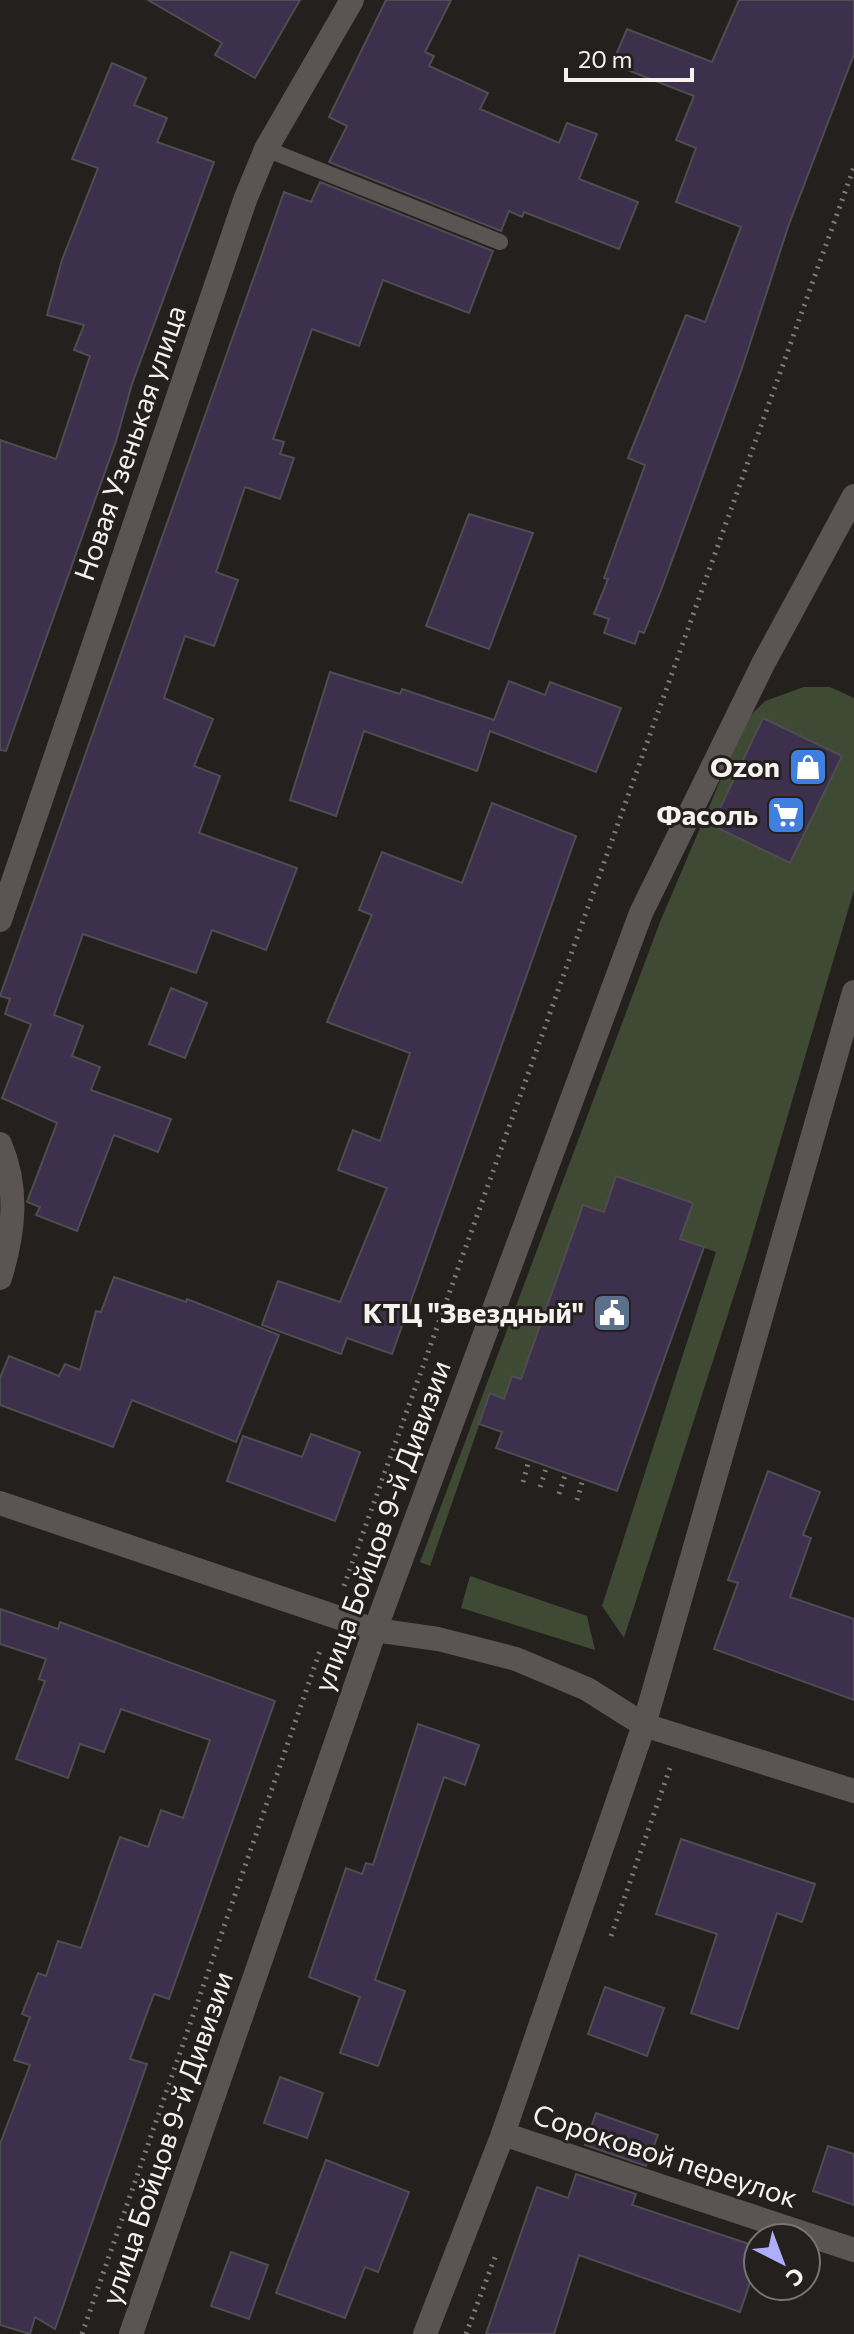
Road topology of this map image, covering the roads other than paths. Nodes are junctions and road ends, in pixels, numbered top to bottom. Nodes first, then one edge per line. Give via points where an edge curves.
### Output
1 (352, 0) edge
2 (266, 149) junction
3 (500, 242) dead end
4 (854, 496) edge
5 (0, 920) edge
6 (854, 992) edge
7 (0, 1144) edge
8 (0, 1278) edge
9 (0, 1503) edge
10 (375, 1630) junction
11 (644, 1725) junction
12 (854, 1791) edge
13 (503, 2134) junction
14 (854, 2250) edge
15 (131, 2334) edge
16 (425, 2334) edge

1 - 2 street, Новая Узенькая улица
2 - 3 lane
2 - 5 street, Новая Узенькая улица
4 - 10 street, улица Бойцов 9-й Дивизии via 763,664 641,913
6 - 11 street
7 - 8 street via 13,1193 11,1240
9 - 10 street
10 - 11 street via 516,1659 587,1689
10 - 15 street, улица Бойцов 9-й Дивизии
11 - 12 street
11 - 13 street
13 - 14 street, Сороковой переулок
13 - 16 street

